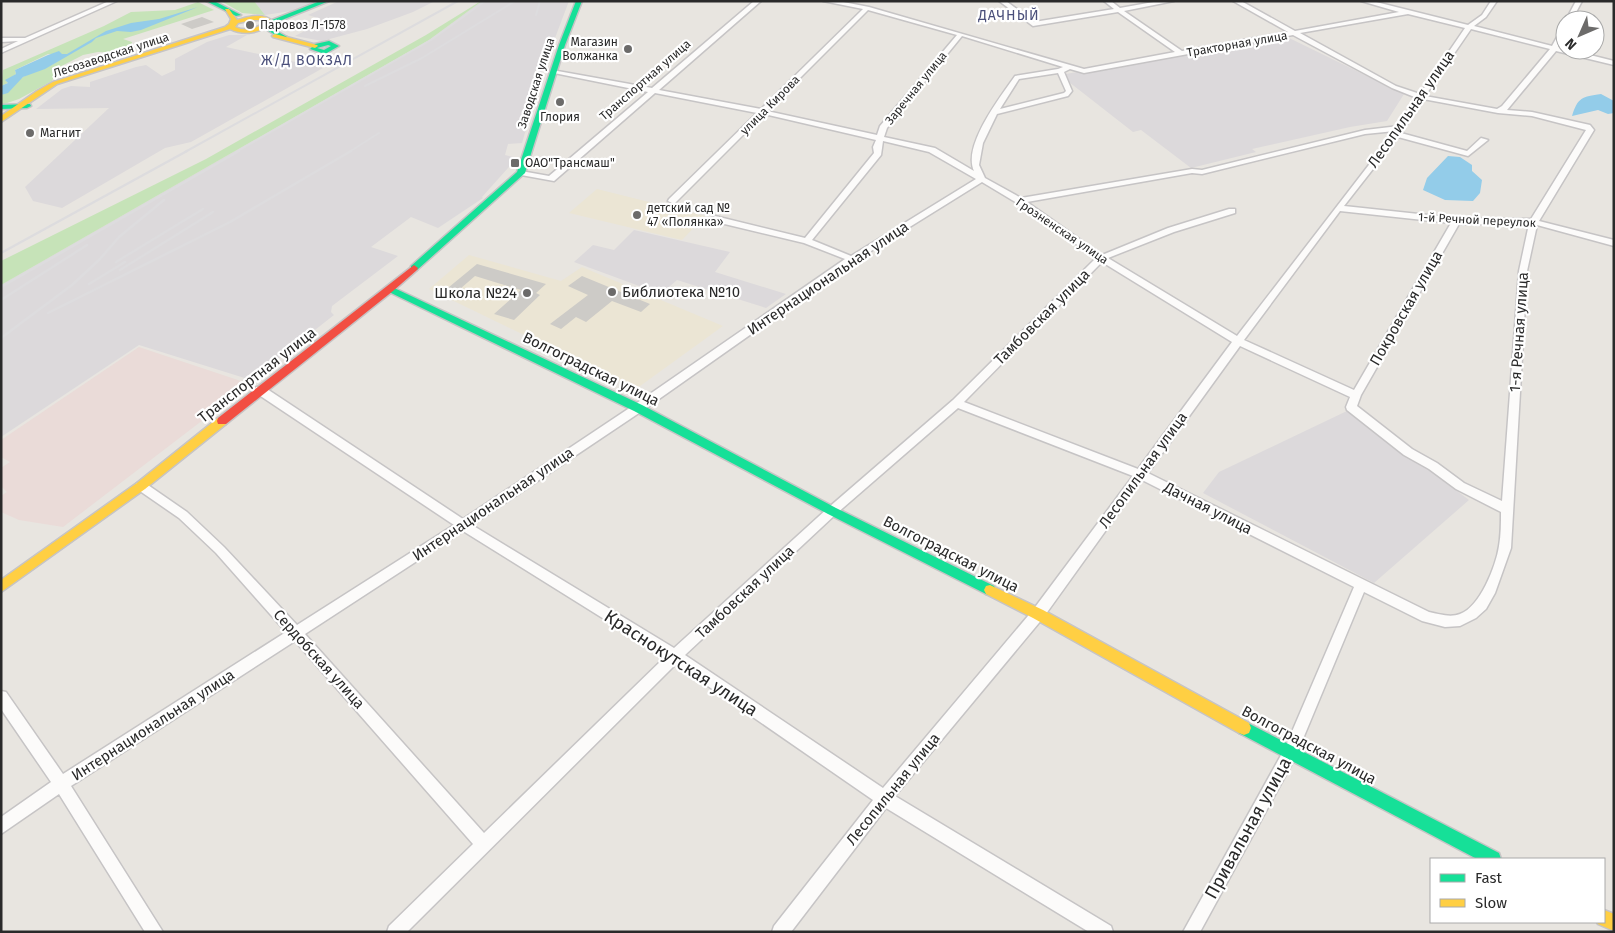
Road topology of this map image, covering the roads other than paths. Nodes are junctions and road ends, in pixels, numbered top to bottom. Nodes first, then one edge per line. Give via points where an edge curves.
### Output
1 (114, 1) edge
2 (209, 1) edge
3 (326, 1) edge
4 (579, 1) edge
5 (758, 1) edge
6 (826, 1) edge
7 (1002, 1) edge
8 (1107, 1) edge
9 (1171, 1) edge
10 (1236, 1) edge
11 (1364, 1) edge
12 (1494, 1) edge
13 (867, 8) junction
14 (227, 10) junction
15 (302, 10) junction
16 (1120, 10) junction
17 (1407, 12) junction
18 (256, 17) junction
19 (269, 23) junction
20 (1469, 27) junction
21 (236, 28) junction
22 (961, 34) junction
23 (1294, 34) junction
24 (29, 38) junction
25 (285, 38) junction
26 (1, 40) edge
27 (315, 46) dead end
28 (1554, 49) junction
29 (1, 51) edge
30 (1180, 53) junction
31 (1614, 64) edge
32 (1068, 67) junction
33 (554, 71) junction
34 (1060, 71) junction
35 (656, 90) junction
36 (1421, 96) junction
37 (22, 106) junction
38 (1, 107) edge
39 (1498, 111) junction
40 (764, 112) junction
41 (995, 112) junction
42 (1, 120) edge
43 (1, 126) edge
44 (1398, 133) junction
45 (880, 138) junction
46 (1484, 140) dead end
47 (521, 174) junction
48 (982, 179) junction
49 (672, 201) dead end
50 (1020, 201) junction
51 (1338, 208) junction
52 (1232, 211) dead end
53 (716, 219) dead end
54 (1456, 221) junction
55 (1534, 222) junction
56 (807, 241) junction
57 (1614, 243) edge
58 (852, 258) junction
59 (1101, 258) junction
60 (390, 289) junction
61 (1238, 341) junction
62 (260, 390) junction
63 (1356, 395) junction
64 (958, 403) junction
65 (638, 408) junction
66 (1140, 474) junction
67 (141, 486) junction
68 (1507, 509) junction
69 (832, 511) junction
70 (463, 525) junction
71 (1361, 585) junction
72 (1, 587) edge
73 (1038, 614) junction
74 (1453, 623) joint
75 (296, 633) junction
76 (675, 656) junction
77 (1, 697) edge
78 (1290, 753) junction
79 (61, 784) junction
80 (884, 798) junction
81 (1, 826) edge
82 (484, 844) junction
83 (1490, 858) edge
84 (156, 932) edge
85 (396, 932) edge
86 (780, 932) edge
87 (1105, 932) edge
88 (1191, 932) edge

1 - 24 street
2 - 14 street
3 - 15 street
4 - 33 street, Заводская улица
5 - 35 street, Транспортная улица
6 - 13 street, Тракторная улица
7 - 16 street via 1033,24
8 - 16 street
9 - 16 street
10 - 23 street
11 - 17 street
12 - 20 street, Лесопильная улица via 1484,16
13 - 22 street, Тракторная улица
13 - 40 street, улица Кирова
14 - 18 street
14 - 21 street
15 - 18 street
15 - 19 street
16 - 30 street
17 - 20 street
17 - 23 street, Тракторная улица
18 - 19 street via 268,19
18 - 21 street via 242,20
19 - 21 street via 256,30
19 - 25 street via 268,29
20 - 28 street
20 - 36 street, Лесопильная улица
21 - 25 street
21 - 37 street, Лесозаводская улица via 69,78 39,92
22 - 32 street, Тракторная улица
22 - 45 street, Заречная улица via 883,128
23 - 30 street, Тракторная улица
23 - 36 street via 1394,87
24 - 26 street
24 - 29 street
25 - 27 street
28 - 31 street
28 - 39 street via 1506,108
30 - 32 street, Тракторная улица via 1084,71
32 - 34 street
33 - 35 street, Грозненская улица
33 - 47 street, Заводская улица
34 - 41 street via 1017,77
34 - 41 street via 1069,92 1066,95
35 - 40 street, Грозненская улица
35 - 47 street, Транспортная улица via 551,179
36 - 39 street
36 - 44 street, Лесопильная улица
37 - 38 street
37 - 42 street, Лесозаводская улица
37 - 43 street, Лесозаводская улица
39 - 55 street, 1-я Речная улица via 1532,114 1590,130
40 - 45 street, Грозненская улица
40 - 49 street, улица Кирова
41 - 48 street via 989,119 975,166
44 - 46 street via 1468,154
44 - 50 street via 1374,132 1202,172
44 - 51 street, Лесопильная улица
45 - 48 street, Грозненская улица via 932,150
45 - 56 street, Заречная улица via 878,153
47 - 60 street, Транспортная улица
48 - 50 street, Грозненская улица
48 - 58 street, Интернациональная улица
50 - 59 street, Грозненская улица
51 - 54 street, 1-й Речной переулок
51 - 61 street, Лесопильная улица
52 - 59 street via 1171,230
53 - 56 street
54 - 55 street, 1-й Речной переулок
54 - 63 street, Покровская улица
55 - 57 street, 1-й Речной переулок
55 - 68 street, 1-я Речная улица via 1523,271
56 - 58 street
58 - 65 street, Интернациональная улица
59 - 61 street, Грозненская улица
59 - 64 street, Тамбовская улица
60 - 62 street, Транспортная улица
60 - 65 street, Волгоградская улица
61 - 63 street, Грозненская улица
61 - 66 street, Лесопильная улица
62 - 67 street, Транспортная улица
62 - 70 street, Краснокутская улица
63 - 68 street via 1351,407 1408,452 1460,486
64 - 66 street, Дачная улица
64 - 69 street, Тамбовская улица
65 - 69 street, Волгоградская улица
65 - 70 street, Интернациональная улица
66 - 71 street, Дачная улица
66 - 73 street, Лесопильная улица
67 - 72 street, Транспортная улица
67 - 75 street, Сердобская улица via 183,515 220,550
68 - 74 street, 1-я Речная улица via 1505,548 1492,586 1479,608 1468,618
69 - 73 street, Волгоградская улица
69 - 76 street, Тамбовская улица
70 - 75 street, Интернациональная улица
70 - 76 street, Краснокутская улица
71 - 74 street, Дачная улица via 1427,618
71 - 78 street, Привальная улица
73 - 78 street, Волгоградская улица
73 - 80 street, Лесопильная улица
75 - 79 street, Интернациональная улица
75 - 82 street, Сердобская улица
76 - 80 street, Краснокутская улица
76 - 82 street, Тамбовская улица
77 - 79 street
78 - 83 street, Волгоградская улица
78 - 88 street, Привальная улица
79 - 81 street, Интернациональная улица
79 - 84 street
80 - 86 street, Лесопильная улица
80 - 87 street, Краснокутская улица
82 - 85 street, Тамбовская улица

